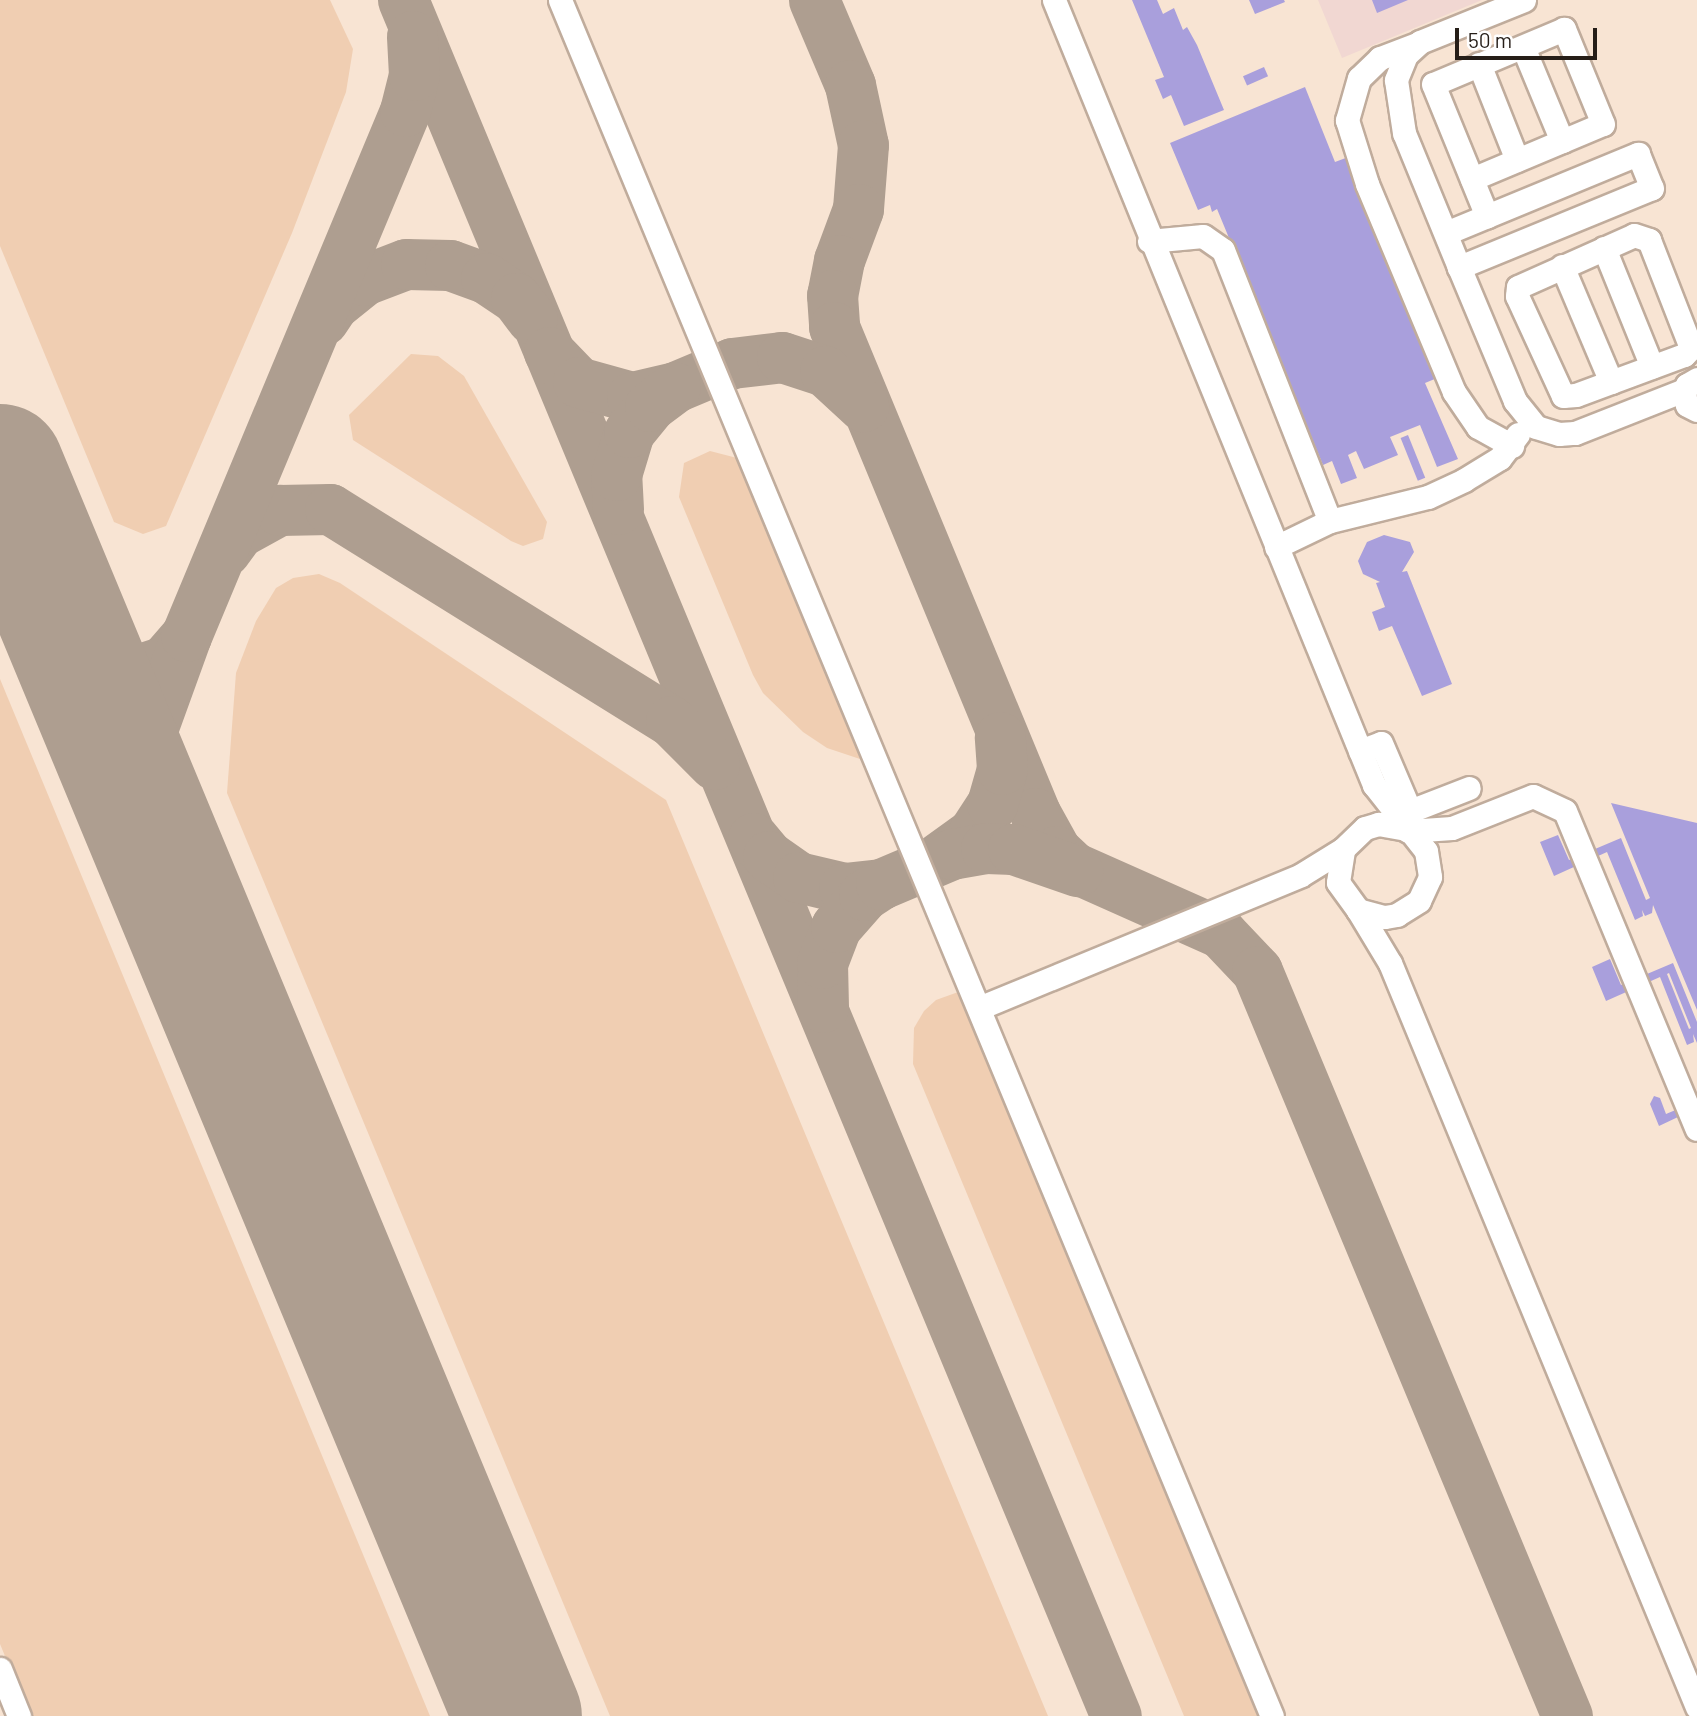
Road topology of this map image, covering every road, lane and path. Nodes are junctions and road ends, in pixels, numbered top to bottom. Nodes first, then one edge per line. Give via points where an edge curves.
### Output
1 (560, 0) edge
2 (1054, 0) edge
3 (1524, 0) edge
4 (1420, 42) junction
5 (1523, 47) junction
6 (1479, 64) junction
7 (1562, 142) junction
8 (1539, 151) junction
9 (1517, 160) junction
10 (1472, 178) junction
11 (1553, 188) junction
12 (1487, 216) junction
13 (1562, 225) junction
14 (1446, 233) junction
15 (1149, 241) junction
16 (1604, 248) junction
17 (1569, 263) junction
18 (1459, 267) junction
19 (1652, 367) junction
20 (1611, 382) junction
21 (1691, 385) edge
22 (1697, 410) edge
23 (1525, 417) junction
24 (1512, 446) junction
25 (1330, 521) junction
26 (1276, 547) junction
27 (1360, 751) junction
28 (1374, 785) junction
29 (1469, 788) dead end
30 (1365, 828) junction
31 (1452, 828) junction
32 (1407, 830) junction
33 (1343, 849) junction
34 (1430, 863) junction
35 (1301, 874) junction
36 (1338, 881) junction
37 (1359, 909) junction
38 (1397, 915) junction
39 (1390, 963) junction
40 (979, 1008) junction
41 (1697, 1129) edge
42 (0, 1669) edge
43 (1697, 1707) edge
44 (19, 1716) edge
45 (1272, 1716) edge

1 - 40 street
2 - 15 street
3 - 4 street
4 - 14 street via 1399,67 1395,95 1404,133
4 - 24 street via 1380,58 1359,78 1347,120 1367,184 1454,392 1478,427
5 - 6 street
5 - 7 street
5 - 7 street via 1564,29 1603,124
6 - 9 street
6 - 10 street via 1433,84
7 - 8 street
8 - 9 street
8 - 11 street
9 - 10 street
10 - 12 street
11 - 12 street
11 - 13 street via 1638,153 1652,188
12 - 14 street
13 - 17 street
13 - 18 street
14 - 18 street
15 - 25 street via 1203,236 1223,250
15 - 26 street
16 - 17 street
16 - 19 street
16 - 19 street via 1634,234 1649,240 1689,338 1691,348 1684,355
17 - 20 street
17 - 20 street via 1518,287 1546,365 1563,396
18 - 23 street
19 - 20 street
21 - 22 street via 1687,405
21 - 23 street via 1575,433 1547,432
23 - 24 street
24 - 25 street via 1486,468 1428,497
25 - 26 street
26 - 27 street
27 - 28 street
27 - 29 street via 1381,743 1410,811
28 - 30 street
28 - 32 street
30 - 32 street via 1378,824
30 - 33 street
31 - 32 street
31 - 34 street
31 - 41 street via 1533,796 1565,811
32 - 34 street via 1426,850
33 - 35 street
33 - 36 street
34 - 38 street via 1430,877 1419,901
35 - 36 street via 1328,873
35 - 40 street
36 - 37 street
37 - 38 street via 1371,915
37 - 39 street
38 - 39 street
39 - 43 street
40 - 45 street
42 - 44 street

